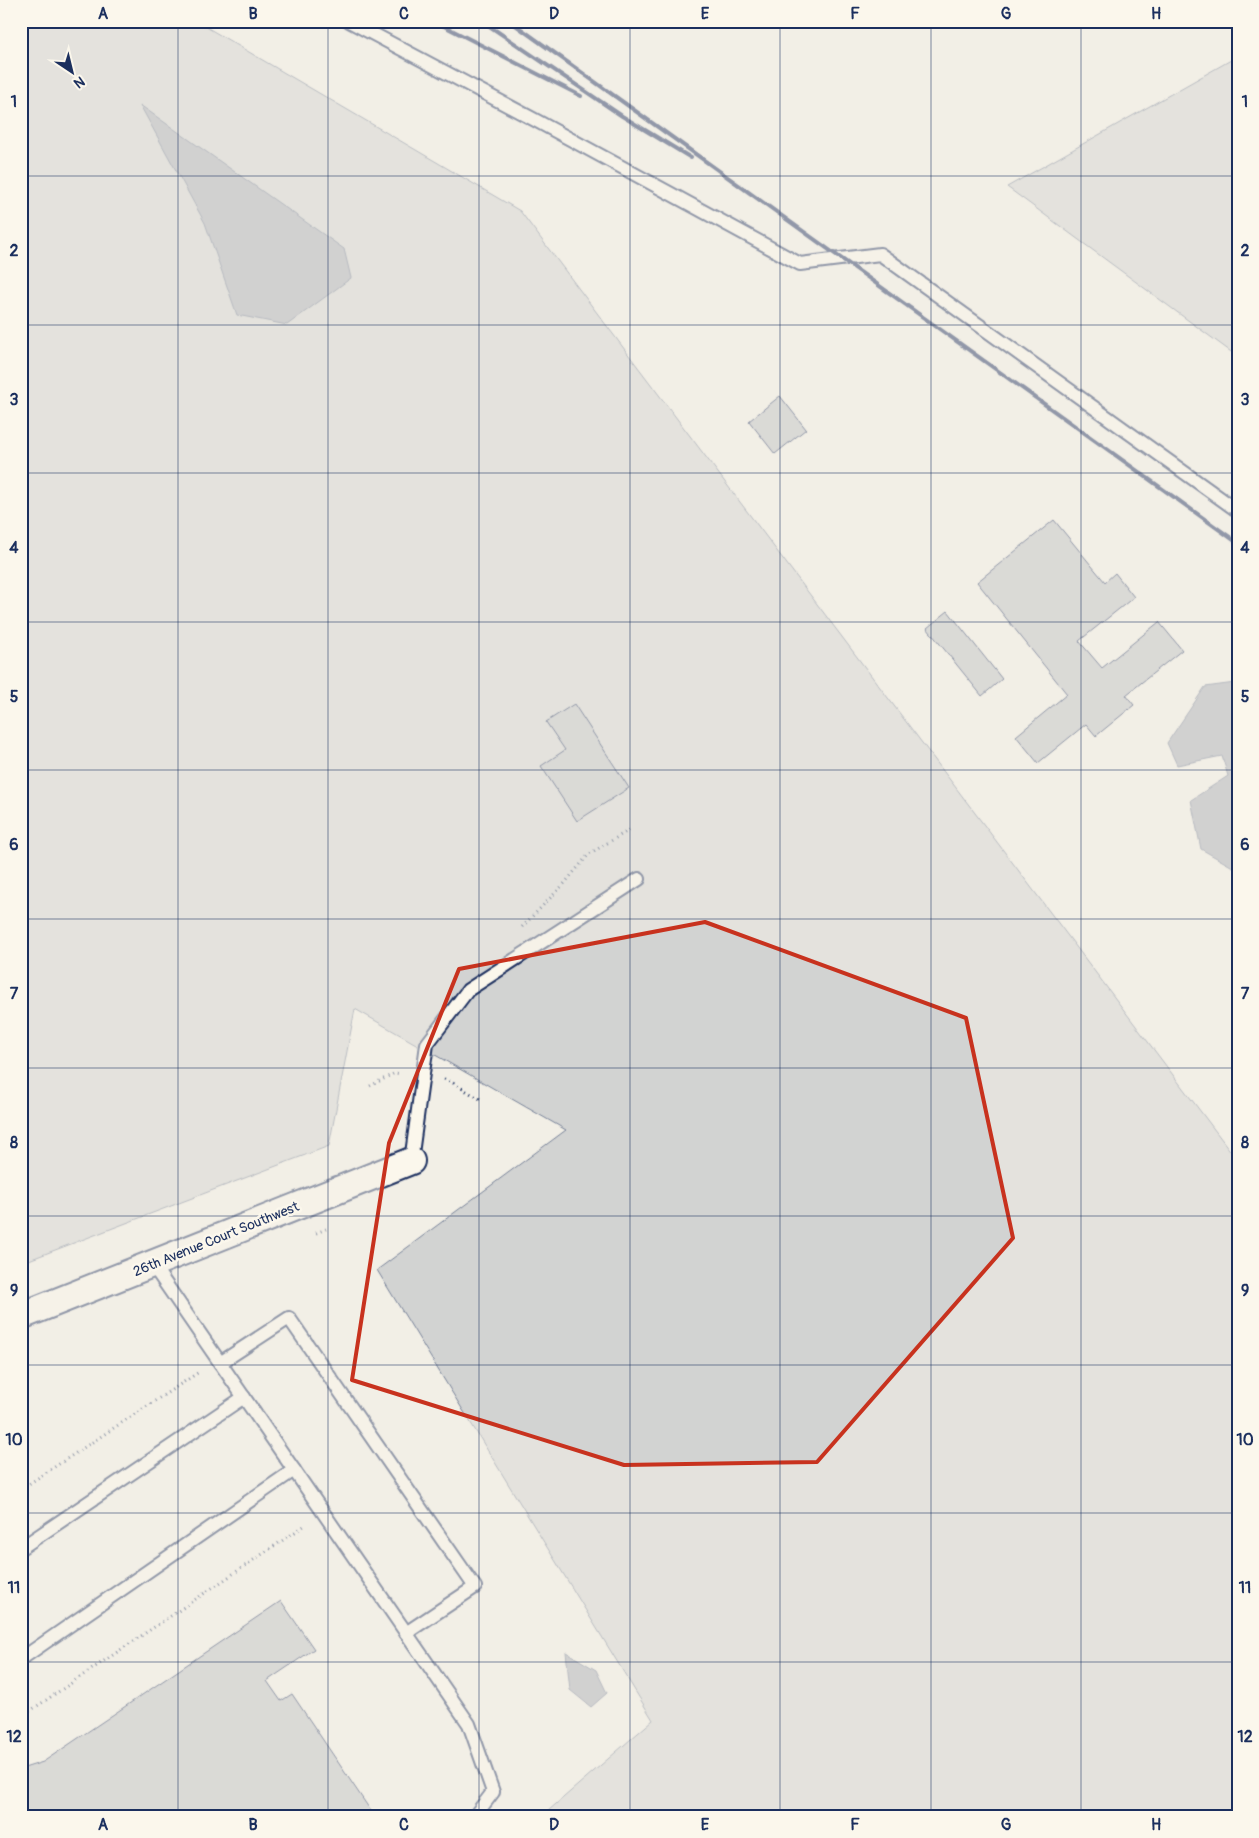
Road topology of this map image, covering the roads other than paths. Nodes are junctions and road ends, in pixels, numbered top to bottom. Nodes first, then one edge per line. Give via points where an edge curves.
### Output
1 (349, 21) edge
2 (1238, 511) edge
3 (640, 879) dead end
4 (411, 1161) joint
5 (152, 1264) junction
6 (21, 1316) edge
7 (220, 1363) junction
8 (244, 1397) junction
9 (294, 1470) junction
10 (21, 1548) edge
11 (406, 1633) junction
12 (21, 1658) edge
13 (474, 1817) edge

1 - 2 lane via 800,264 880,254
3 - 4 lane via 468,990 427,1044
4 - 5 street, 26th Avenue Court Southwest
5 - 6 street, 26th Avenue Court Southwest
5 - 7 lane
7 - 8 lane
7 - 11 lane via 290,1318 475,1587
8 - 9 lane
8 - 10 lane
9 - 11 lane
9 - 12 lane
11 - 13 lane via 469,1724 493,1792

